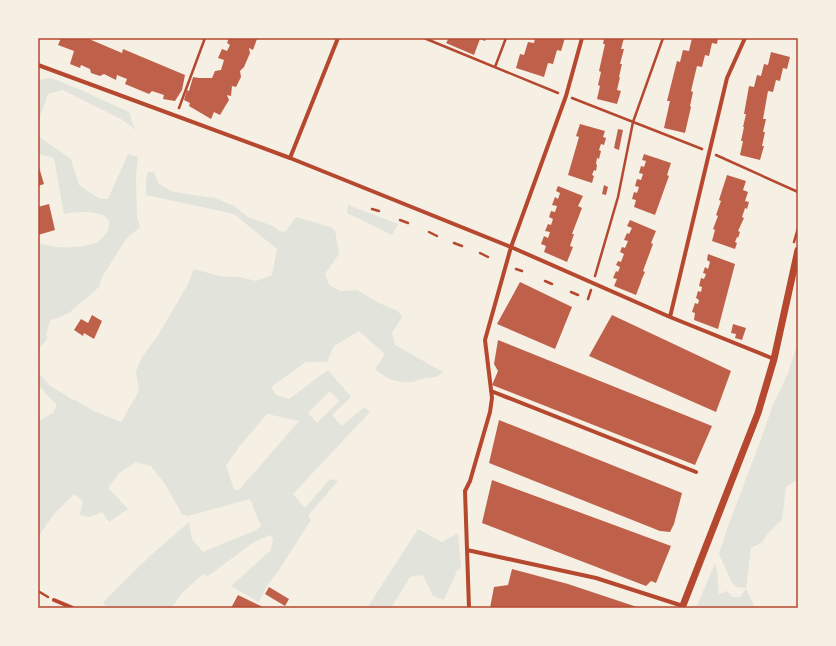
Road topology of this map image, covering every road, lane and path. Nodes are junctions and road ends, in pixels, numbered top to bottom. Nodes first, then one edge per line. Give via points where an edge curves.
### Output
1 (205, 38) edge
2 (338, 38) edge
3 (424, 38) edge
4 (506, 38) edge
5 (582, 38) edge
6 (663, 38) edge
7 (745, 38) edge
8 (429, 39) edge
9 (38, 65) edge
10 (495, 67) junction
11 (566, 96) junction
12 (176, 116) junction
13 (633, 122) junction
14 (710, 152) junction
15 (290, 158) junction
16 (798, 192) edge
17 (372, 209) dead end
18 (379, 211) dead end
19 (400, 220) dead end
20 (408, 223) dead end
21 (429, 232) dead end
22 (437, 236) dead end
23 (454, 243) dead end
24 (462, 246) dead end
25 (511, 247) junction
26 (798, 250) edge
27 (480, 253) dead end
28 (488, 257) dead end
29 (516, 269) dead end
30 (522, 271) dead end
31 (545, 281) dead end
32 (552, 284) dead end
33 (593, 284) junction
34 (571, 292) dead end
35 (578, 295) dead end
36 (588, 299) dead end
37 (670, 317) junction
38 (774, 359) junction
39 (491, 391) junction
40 (696, 472) dead end
41 (468, 550) junction
42 (54, 600) dead end
43 (682, 607) edge
44 (73, 608) edge
45 (469, 608) edge

1 - 12 path
2 - 15 street
3 - 8 path
4 - 10 path
5 - 11 street
6 - 13 path
7 - 14 street via 727,78
8 - 10 path
9 - 12 street
10 - 11 path
11 - 13 path
11 - 25 street
12 - 15 street
13 - 14 path
13 - 33 path via 618,197
14 - 16 path
14 - 37 street
15 - 25 street
17 - 18 path
19 - 20 path
21 - 22 path
23 - 24 path
25 - 33 street
25 - 39 street via 485,340
26 - 38 street
27 - 28 path
29 - 30 path
31 - 32 path
33 - 36 path
33 - 37 street
34 - 35 path
37 - 38 street
38 - 43 street via 758,413
39 - 40 street
39 - 41 street via 490,412 465,491
41 - 43 street via 596,578
41 - 45 street
42 - 44 street

